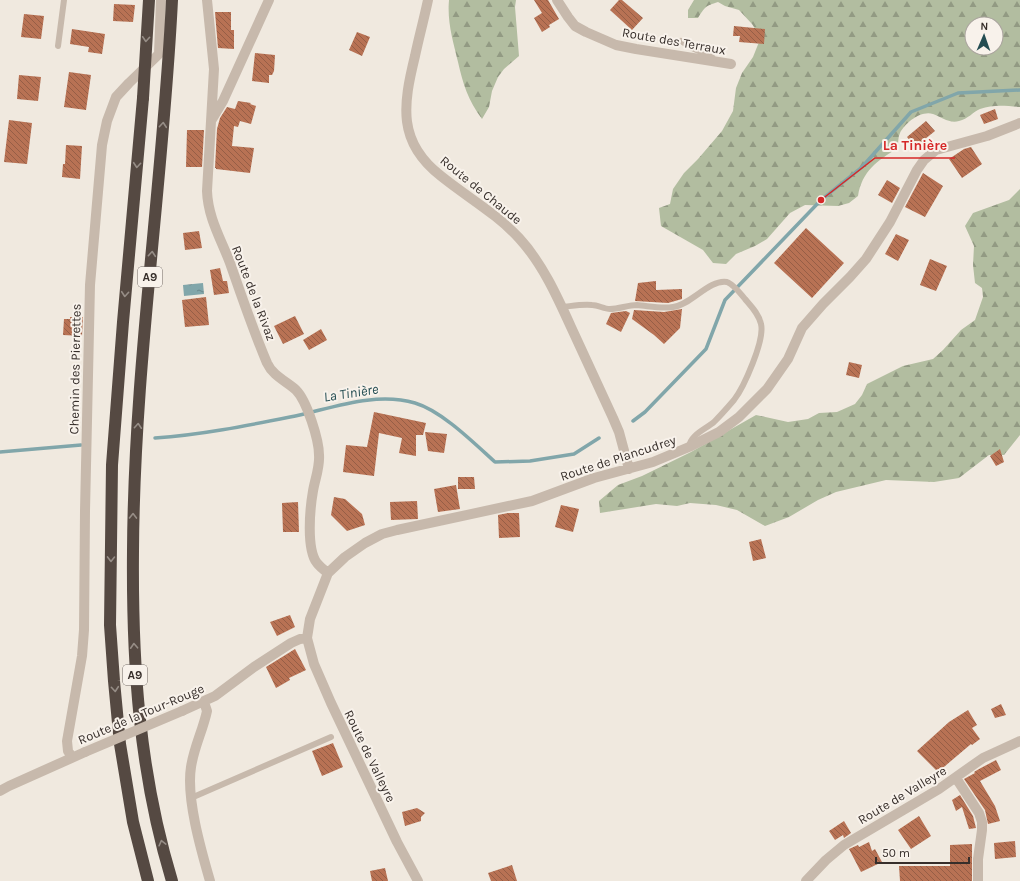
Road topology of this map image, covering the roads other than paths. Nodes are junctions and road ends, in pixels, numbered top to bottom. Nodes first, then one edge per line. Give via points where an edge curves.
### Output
1 (64, 0) edge
2 (148, 0) edge
3 (161, 0) edge
4 (172, 0) edge
5 (207, 0) edge
6 (269, 0) edge
7 (428, 0) edge
8 (558, 0) edge
9 (681, 41) dead end
10 (58, 46) dead end
11 (715, 62) junction
12 (731, 64) dead end
13 (210, 122) junction
14 (1020, 123) edge
15 (562, 308) junction
16 (689, 447) junction
17 (629, 469) junction
18 (328, 573) junction
19 (307, 638) junction
20 (204, 702) junction
21 (331, 737) dead end
22 (1020, 741) edge
23 (72, 757) junction
24 (956, 778) junction
25 (0, 791) edge
26 (191, 798) junction
27 (810, 880) edge
28 (148, 881) edge
29 (172, 881) edge
30 (210, 881) edge
31 (418, 881) edge
32 (978, 881) edge

1 - 10 lane
2 -> 28 highway, A9, bridge via 143,98 112,464 110,624 120,744 133,822
3 - 23 street, Chemin des Pierrettes via 159,54 116,97 107,121 102,146 89,320 84,630 67,741 68,751
29 -> 4 highway, A9 via 149,788 142,741 132,623 137,431
5 - 13 street, Route de la Rivaz via 214,69
6 - 13 street via 223,101
7 - 15 street, Route de Chaude via 406,95 406,122 412,142 430,167 496,217 519,238 542,270
8 - 11 street, Route des Terraux via 575,26 616,45
9 - 11 lane via 712,57
11 - 12 street, Route des Terraux
13 - 18 street, Route de la Rivaz via 208,207 270,368 295,390 306,406 319,455 312,502 312,552 316,562
14 - 16 street, Route de Plancudrey via 987,136 936,150 927,157 866,259 802,328 788,359 767,389 730,424
15 - 16 lane via 584,304 610,309 637,305 674,307 722,282 730,284 742,295 761,322 757,350 746,380 734,400 714,422 696,435
15 - 17 street, Route de Chaude via 619,432
16 - 17 street, Route de Plancudrey
17 - 18 street, Route de Plancudrey via 594,478 526,503 382,534 349,554
18 - 19 street, Route de Plancudrey via 310,619
19 - 20 street, Route de la Tour-Rouge via 291,643
19 - 31 street, Route de Valleyre via 314,664 331,703
20 - 23 street, Route de la Tour-Rouge, bridge
20 - 26 street via 207,711 190,772
21 - 26 lane
22 - 24 street, Route de Valleyre via 983,758
23 - 25 street, Route de la Tour-Rouge
24 - 27 street, Route de Valleyre via 844,845 832,854
24 - 32 street via 982,822
26 - 30 street

